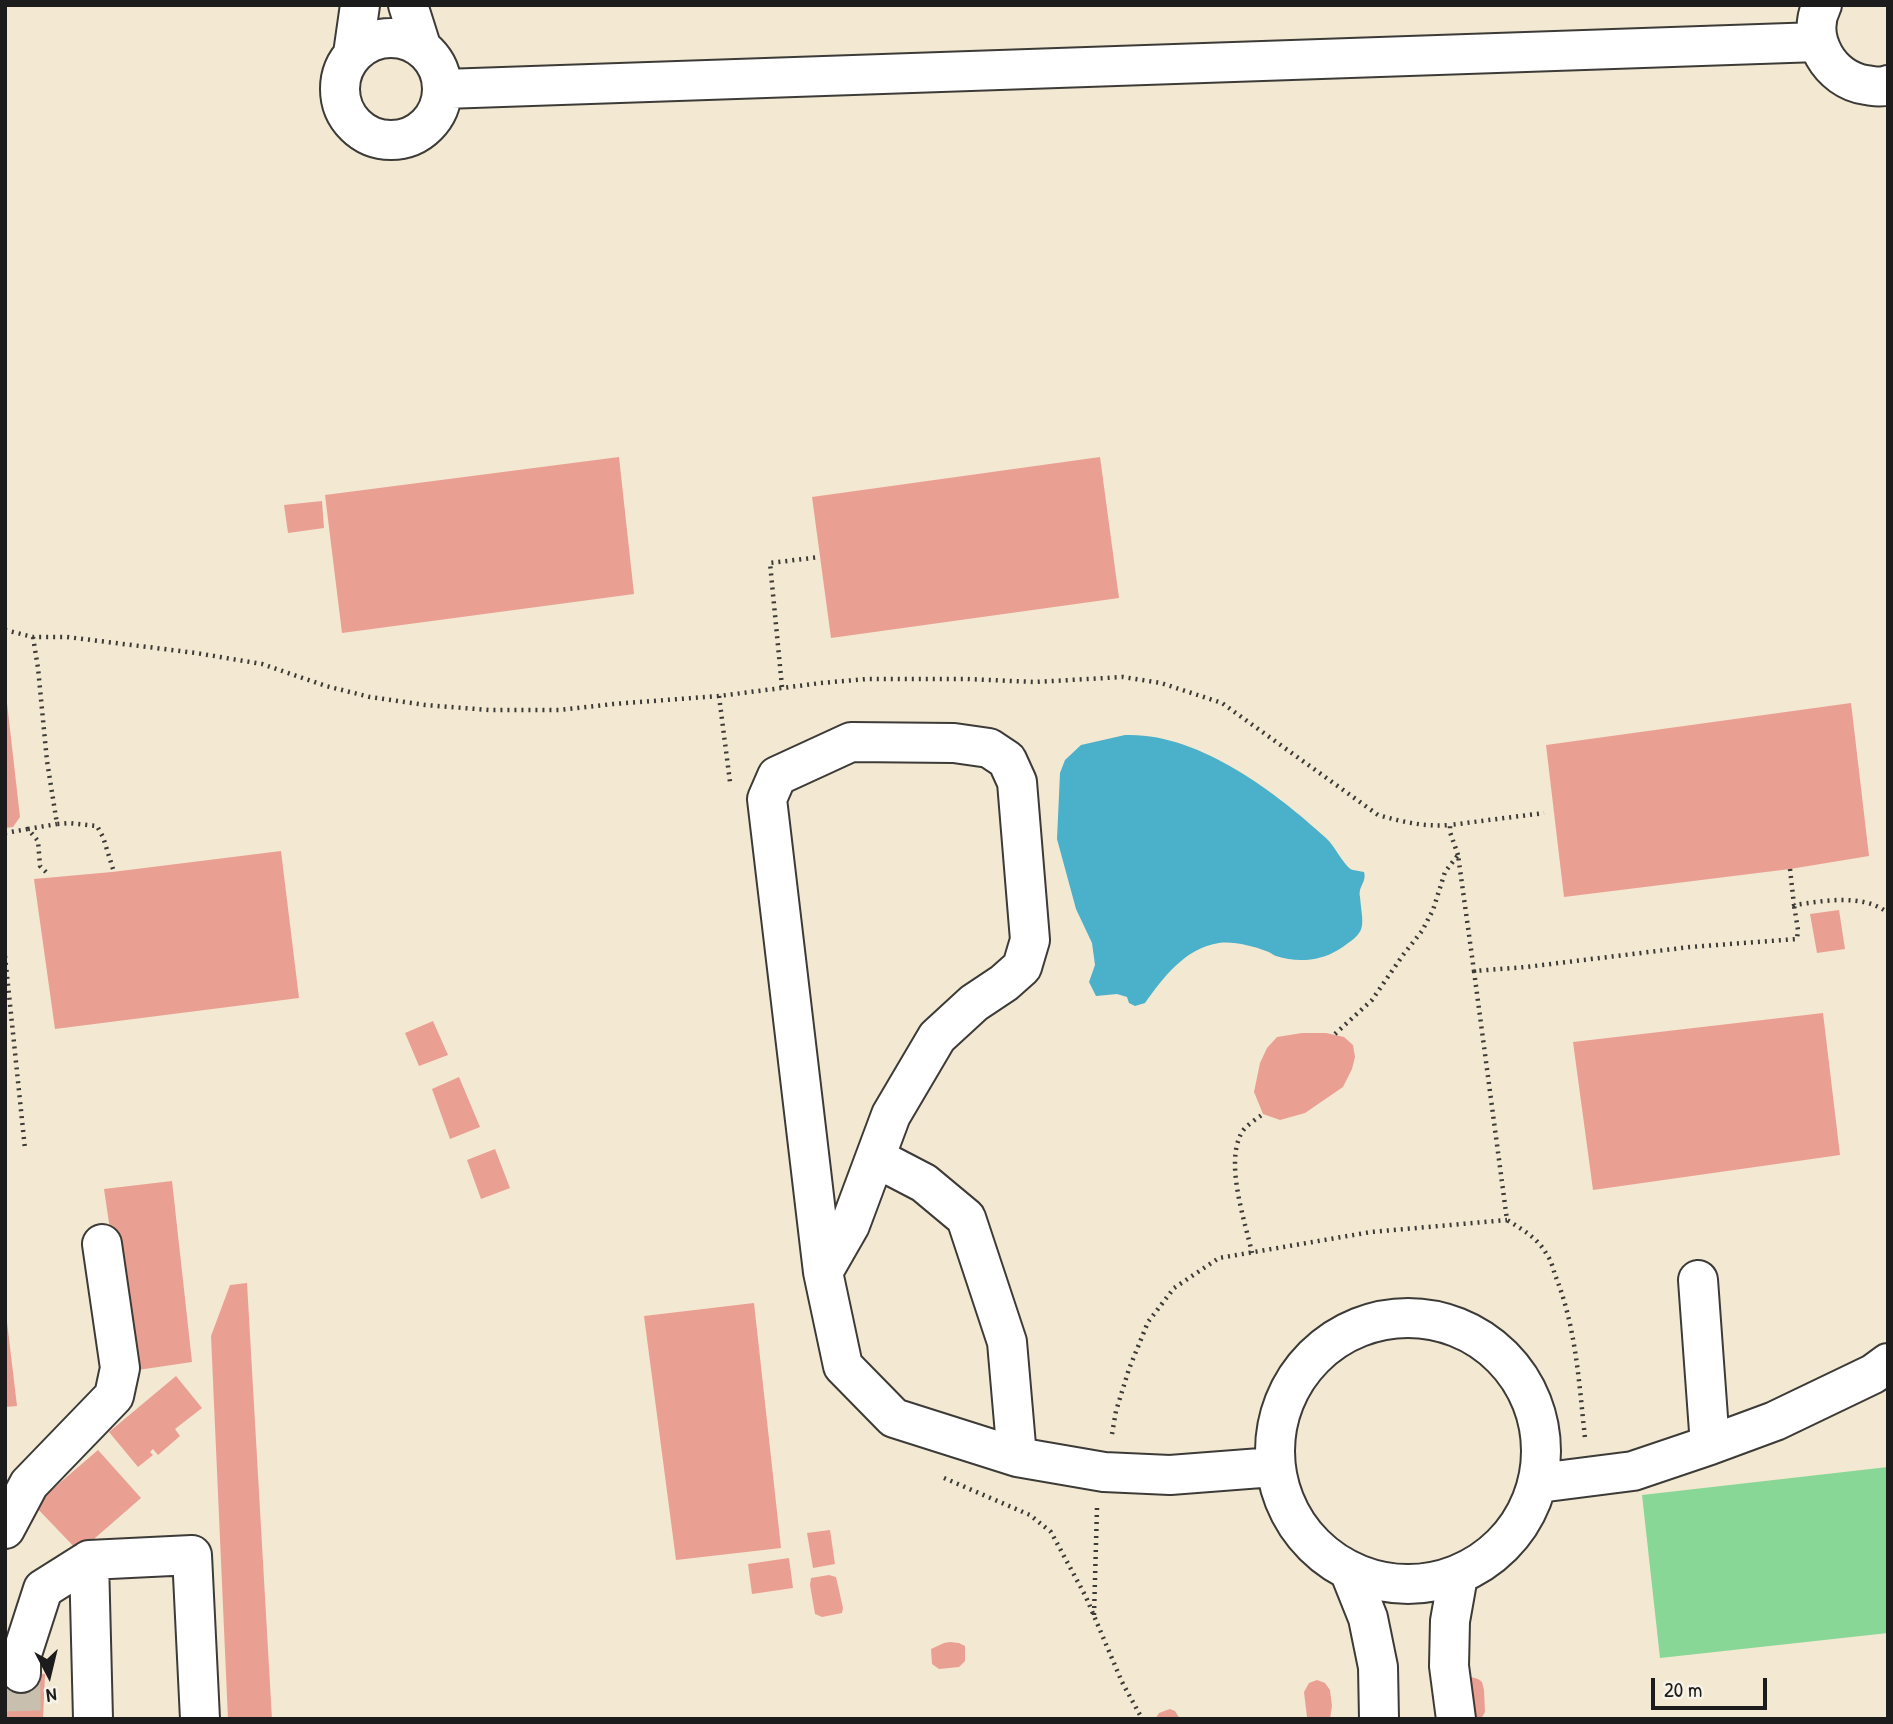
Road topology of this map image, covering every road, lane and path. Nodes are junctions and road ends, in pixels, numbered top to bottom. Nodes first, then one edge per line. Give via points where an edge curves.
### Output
1 (359, 5) edge
2 (408, 5) edge
3 (1820, 24) edge
4 (421, 46) junction
5 (353, 54) junction
6 (1871, 84) edge
7 (444, 89) junction
8 (1888, 110) edge
9 (820, 557) dead end
10 (5, 631) edge
11 (33, 637) junction
12 (782, 687) junction
13 (1544, 813) dead end
14 (57, 824) junction
15 (1450, 825) junction
16 (28, 829) junction
17 (5, 833) edge
18 (1458, 855) junction
19 (113, 869) dead end
20 (1790, 869) dead end
21 (46, 872) dead end
22 (1794, 905) junction
23 (1888, 913) edge
24 (5, 956) edge
25 (1474, 971) junction
26 (1335, 1034) dead end
27 (1263, 1114) dead end
28 (25, 1149) dead end
29 (876, 1158) junction
30 (1507, 1220) junction
31 (102, 1244) dead end
32 (1252, 1253) junction
33 (823, 1272) junction
34 (1698, 1280) dead end
35 (1888, 1363) edge
36 (1710, 1445) junction
37 (1017, 1457) junction
38 (1274, 1467) junction
39 (1104, 1472) junction
40 (1588, 1476) junction
41 (1539, 1483) junction
42 (5, 1529) edge
43 (89, 1560) junction
44 (1350, 1573) junction
45 (1458, 1576) junction
46 (1094, 1618) dead end
47 (21, 1673) tunnel mouth
48 (93, 1719) edge
49 (200, 1719) edge
50 (1379, 1719) edge
51 (1456, 1719) edge

1 - 5 street
2 - 4 street
3 - 6 street via 1830,67
3 - 7 street
4 - 5 street via 398,37 374,40
4 - 7 street via 438,65
5 - 7 street via 341,76 341,100 352,122 373,137 397,140 421,131 438,113
6 - 8 street
9 - 12 path via 770,562
10 - 11 path
11 - 12 path via 68,637 209,655 262,664 370,697 489,710 559,710
11 - 14 path
12 - 15 path via 867,679 1035,682 1123,677 1161,683 1222,703 1378,815 1428,827
13 - 15 path
14 - 16 path
14 - 19 path via 97,826
15 - 18 path
16 - 17 path
16 - 21 path via 38,841 40,866
18 - 25 path
18 - 26 path via 1445,872 1422,931 1372,1000
20 - 22 path
22 - 23 path via 1836,899 1879,906
22 - 25 path via 1797,939
24 - 28 path
25 - 30 path
27 - 32 path via 1240,1134 1235,1158
29 - 33 street via 850,1225
29 - 33 street via 891,1115 937,1037 1022,967 1030,940 1017,782 1007,760 989,748 954,743 851,743 777,776 767,799
29 - 37 street via 925,1183 966,1218 1007,1342
30 - 32 path via 1371,1232
30 - 40 path via 1531,1235 1548,1255 1561,1288 1577,1364
31 - 42 street via 120,1368 114,1396 29,1484
32 - 39 path via 1219,1258 1207,1265 1174,1287 1148,1322 1116,1411
33 - 37 street via 843,1366 894,1418
34 - 36 street
35 - 36 street via 1787,1415
36 - 40 street via 1633,1471
37 - 39 street
38 - 39 street via 1170,1475
38 - 41 street via 1278,1415 1302,1369 1341,1335 1390,1318 1442,1321 1490,1344 1524,1383 1542,1432
38 - 44 street via 1298,1530
39 - 46 path via 1097,1503
40 - 41 street
41 - 45 street via 1522,1522 1495,1554
43 - 47 street via 43,1589 21,1657
43 - 48 street
43 - 49 street via 192,1555
44 - 45 street via 1403,1586
44 - 50 street via 1368,1618 1378,1667
45 - 51 street via 1449,1666

